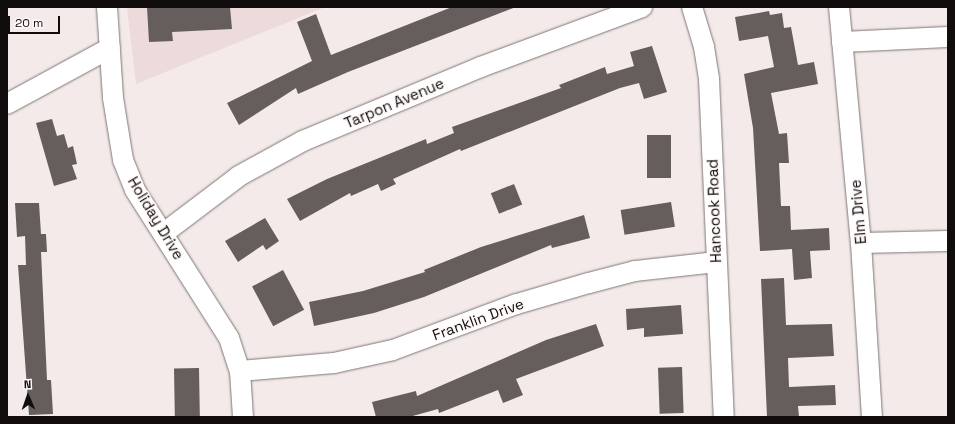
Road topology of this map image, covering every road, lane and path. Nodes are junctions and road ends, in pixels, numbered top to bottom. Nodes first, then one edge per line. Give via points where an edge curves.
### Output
1 (107, 7) edge
2 (642, 7) edge
3 (692, 7) edge
4 (839, 7) edge
5 (948, 37) edge
6 (842, 42) junction
7 (110, 48) junction
8 (7, 104) edge
9 (164, 233) junction
10 (948, 241) edge
11 (861, 243) junction
12 (716, 262) junction
13 (240, 371) junction
14 (243, 417) edge
15 (724, 417) edge
16 (872, 417) edge

1 - 7 street, Holiday Drive
2 - 9 street, Tarpon Avenue via 474,70 303,141 239,176
3 - 12 street, Hancook Road via 704,47 709,78
4 - 6 street, Elm Drive
5 - 6 street
6 - 11 street, Elm Drive
7 - 8 street
7 - 9 street, Holiday Drive via 113,98 123,160 135,190
9 - 13 street, Holiday Drive via 220,322 236,355
10 - 11 street
11 - 16 street, Elm Drive
12 - 13 street, Franklin Drive via 636,271 589,282 516,304 394,350 334,363
12 - 15 street, Hancook Road
13 - 14 street, Holiday Drive

